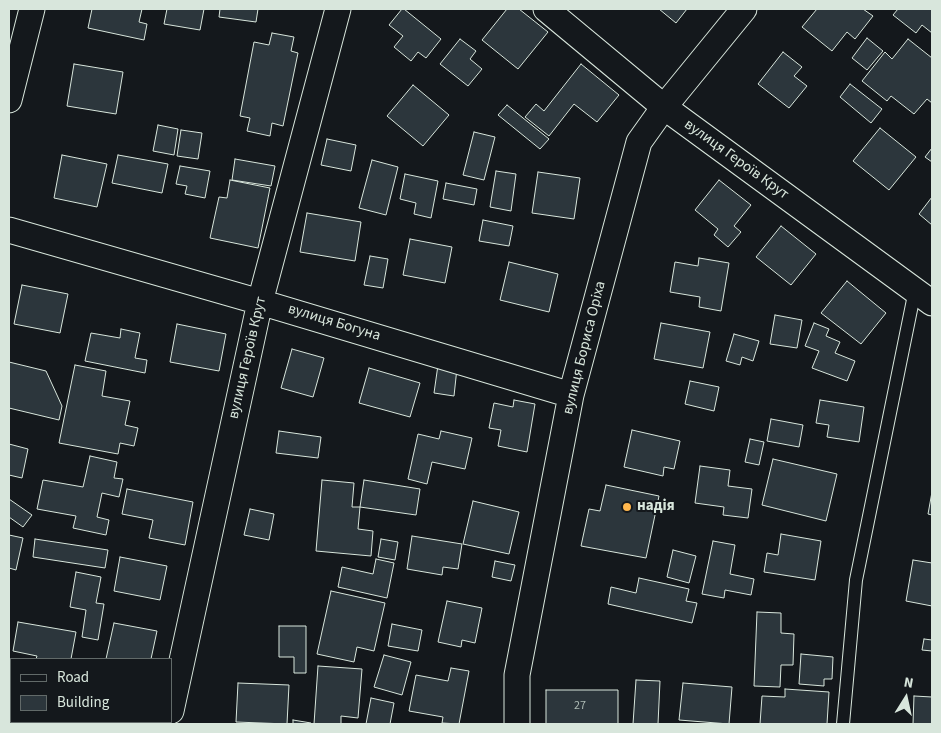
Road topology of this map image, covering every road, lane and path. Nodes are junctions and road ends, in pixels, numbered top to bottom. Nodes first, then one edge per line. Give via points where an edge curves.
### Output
1 (32, 9) edge
2 (338, 9) edge
3 (546, 9) edge
4 (744, 9) edge
5 (9, 100) edge
6 (664, 107) junction
7 (9, 230) edge
8 (924, 297) edge
9 (260, 302) junction
10 (572, 394) junction
11 (172, 706) edge
12 (517, 724) edge
13 (843, 724) edge

1 - 5 street
2 - 9 street, вулиця Героїв Крут
3 - 6 street, вулиця Героїв Крут
4 - 6 street, вулиця Бориса Оріха
6 - 8 street, вулиця Героїв Крут
6 - 10 street, вулиця Бориса Оріха via 639,142
7 - 9 street, вулиця Богуна
8 - 13 lane via 856,580
9 - 10 street, вулиця Богуна
9 - 11 street, вулиця Героїв Крут
10 - 12 street, вулиця Бориса Оріха via 517,675

